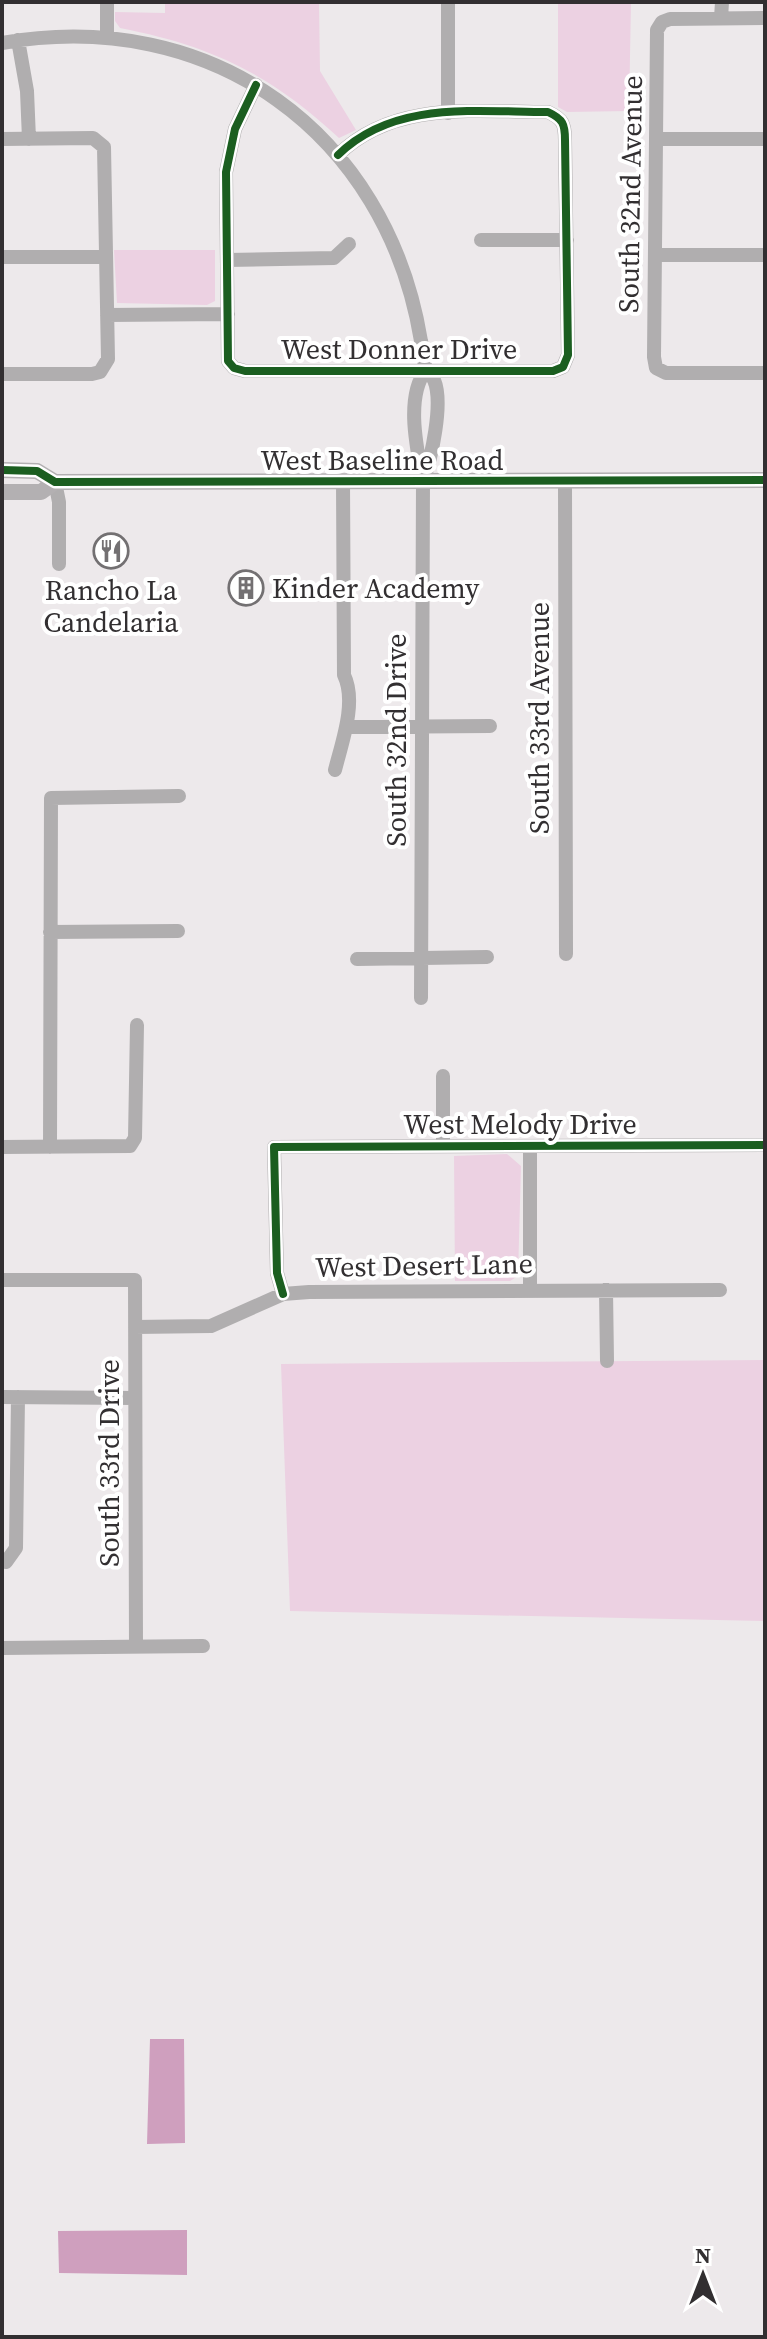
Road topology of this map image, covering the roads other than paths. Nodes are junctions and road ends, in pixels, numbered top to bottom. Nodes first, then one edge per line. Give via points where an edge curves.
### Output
1 (107, 2) edge
2 (448, 2) edge
3 (722, 2) edge
4 (721, 18) junction
5 (765, 18) edge
6 (107, 36) junction
7 (18, 40) junction
8 (2, 43) edge
9 (256, 85) junction
10 (448, 113) junction
11 (2, 139) edge
12 (29, 139) junction
13 (656, 139) junction
14 (765, 139) edge
15 (338, 155) junction
16 (481, 240) dead end
17 (567, 240) junction
18 (349, 244) dead end
19 (655, 255) junction
20 (765, 255) edge
21 (2, 257) edge
22 (106, 257) junction
23 (227, 260) junction
24 (228, 314) junction
25 (107, 315) junction
26 (426, 370) junction
27 (765, 373) edge
28 (2, 374) edge
29 (416, 411) junction
30 (435, 411) junction
31 (2, 470) edge
32 (765, 480) edge
33 (565, 481) junction
34 (55, 482) junction
35 (343, 482) junction
36 (423, 482) junction
37 (2, 492) edge
38 (59, 564) dead end
39 (490, 726) dead end
40 (354, 727) dead end
41 (422, 727) junction
42 (335, 770) dead end
43 (179, 796) dead end
44 (178, 931) dead end
45 (50, 932) junction
46 (566, 954) dead end
47 (487, 957) dead end
48 (421, 958) junction
49 (357, 959) dead end
50 (421, 998) dead end
51 (137, 1025) dead end
52 (443, 1076) dead end
53 (765, 1145) edge
54 (443, 1146) junction
55 (530, 1146) junction
56 (2, 1147) edge
57 (50, 1147) junction
58 (2, 1280) edge
59 (530, 1290) junction
60 (606, 1290) junction
61 (720, 1290) dead end
62 (283, 1294) junction
63 (135, 1327) junction
64 (607, 1361) dead end
65 (2, 1397) edge
66 (18, 1397) junction
67 (135, 1398) junction
68 (10, 1517) edge
69 (6, 1562) dead end
70 (203, 1646) dead end
71 (136, 1647) junction
72 (2, 1648) edge

1 - 6 street
2 - 10 street
3 - 4 street
4 - 5 street
4 - 13 street, South 32nd Avenue via 662,22 657,30
6 - 7 street
6 - 9 street via 159,44 205,59
7 - 8 street
7 - 12 street
9 - 15 street via 289,107
9 - 23 street via 229,149
10 - 15 street via 405,116
10 - 17 street via 548,112 560,118 565,125
11 - 12 street
12 - 22 street via 93,138 104,147
13 - 14 street
13 - 19 street, South 32nd Avenue
15 - 26 street via 370,200 403,263
16 - 17 street
17 - 26 street, West Donner Drive via 568,355 563,367
18 - 23 street via 334,258
19 - 20 street
19 - 27 street, South 32nd Avenue via 656,368 666,373
21 - 22 street
22 - 25 street
23 - 24 street
24 - 25 street
24 - 26 street, West Donner Drive via 228,361 234,368
25 - 28 street via 105,367 92,374
26 - 29 street via 416,383
26 - 30 street via 435,382
29 - 30 street
29 - 36 street
30 - 36 street via 435,447
31 - 34 main road, West Baseline Road via 37,471
32 - 33 main road, West Baseline Road
33 - 36 main road, West Baseline Road
33 - 46 street, South 33rd Avenue
34 - 35 main road, West Baseline Road
34 - 37 main road, West Baseline Road via 41,492
34 - 38 street
35 - 36 main road, West Baseline Road
35 - 42 street via 348,688 347,724
36 - 41 street, South 32nd Drive
39 - 41 street
40 - 41 street
41 - 48 street, South 32nd Drive
43 - 45 street via 51,798
44 - 45 street
45 - 57 street
47 - 48 street
48 - 49 street
48 - 50 street, South 32nd Drive
51 - 57 street via 135,1138 130,1146
52 - 54 street
53 - 55 street, West Melody Drive
54 - 55 street, West Melody Drive
54 - 62 street, West Melody Drive via 274,1147 277,1273
55 - 59 street
56 - 57 street
58 - 63 street, South 33rd Drive via 135,1280
59 - 60 street, West Desert Lane
59 - 62 street, West Desert Lane
60 - 61 street, West Desert Lane
60 - 64 street
62 - 63 street, West Desert Lane via 211,1326
63 - 67 street, South 33rd Drive
65 - 66 street
66 - 67 street
66 - 68 street
67 - 71 street, South 33rd Drive
68 - 69 street via 16,1548
70 - 71 street
71 - 72 street

